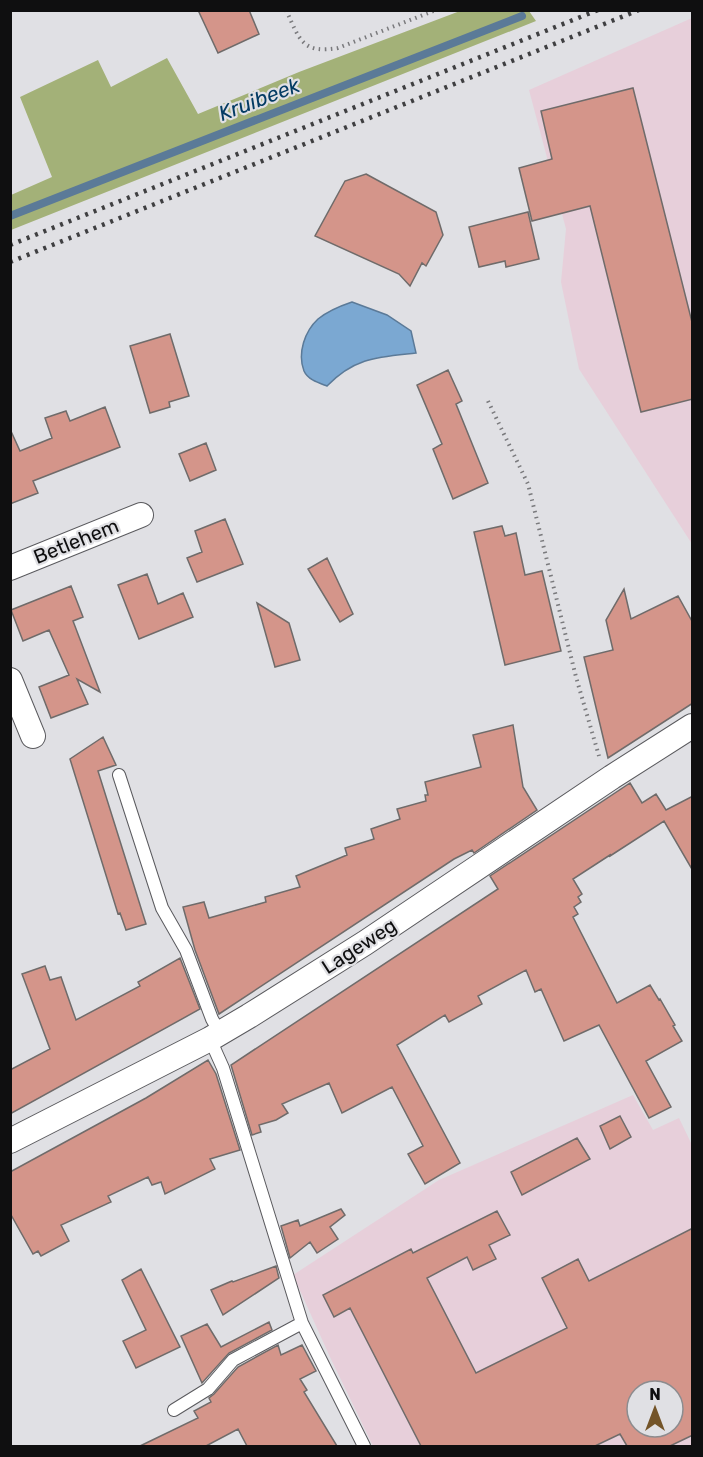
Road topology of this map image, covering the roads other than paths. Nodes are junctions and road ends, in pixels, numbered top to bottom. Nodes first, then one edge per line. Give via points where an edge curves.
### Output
1 (141, 515) dead end
2 (10, 568) edge
3 (10, 680) edge
4 (693, 726) edge
5 (33, 736) dead end
6 (119, 775) dead end
7 (215, 1036) junction
8 (10, 1141) edge
9 (302, 1323) junction
10 (174, 1410) dead end
11 (364, 1446) edge

1 - 2 street, Betlehem
3 - 5 street
4 - 7 street, Lageweg via 366,943
6 - 7 lane via 162,908 186,950
7 - 8 street, Lageweg
7 - 9 lane
9 - 10 lane via 233,1360 208,1389
9 - 11 lane

